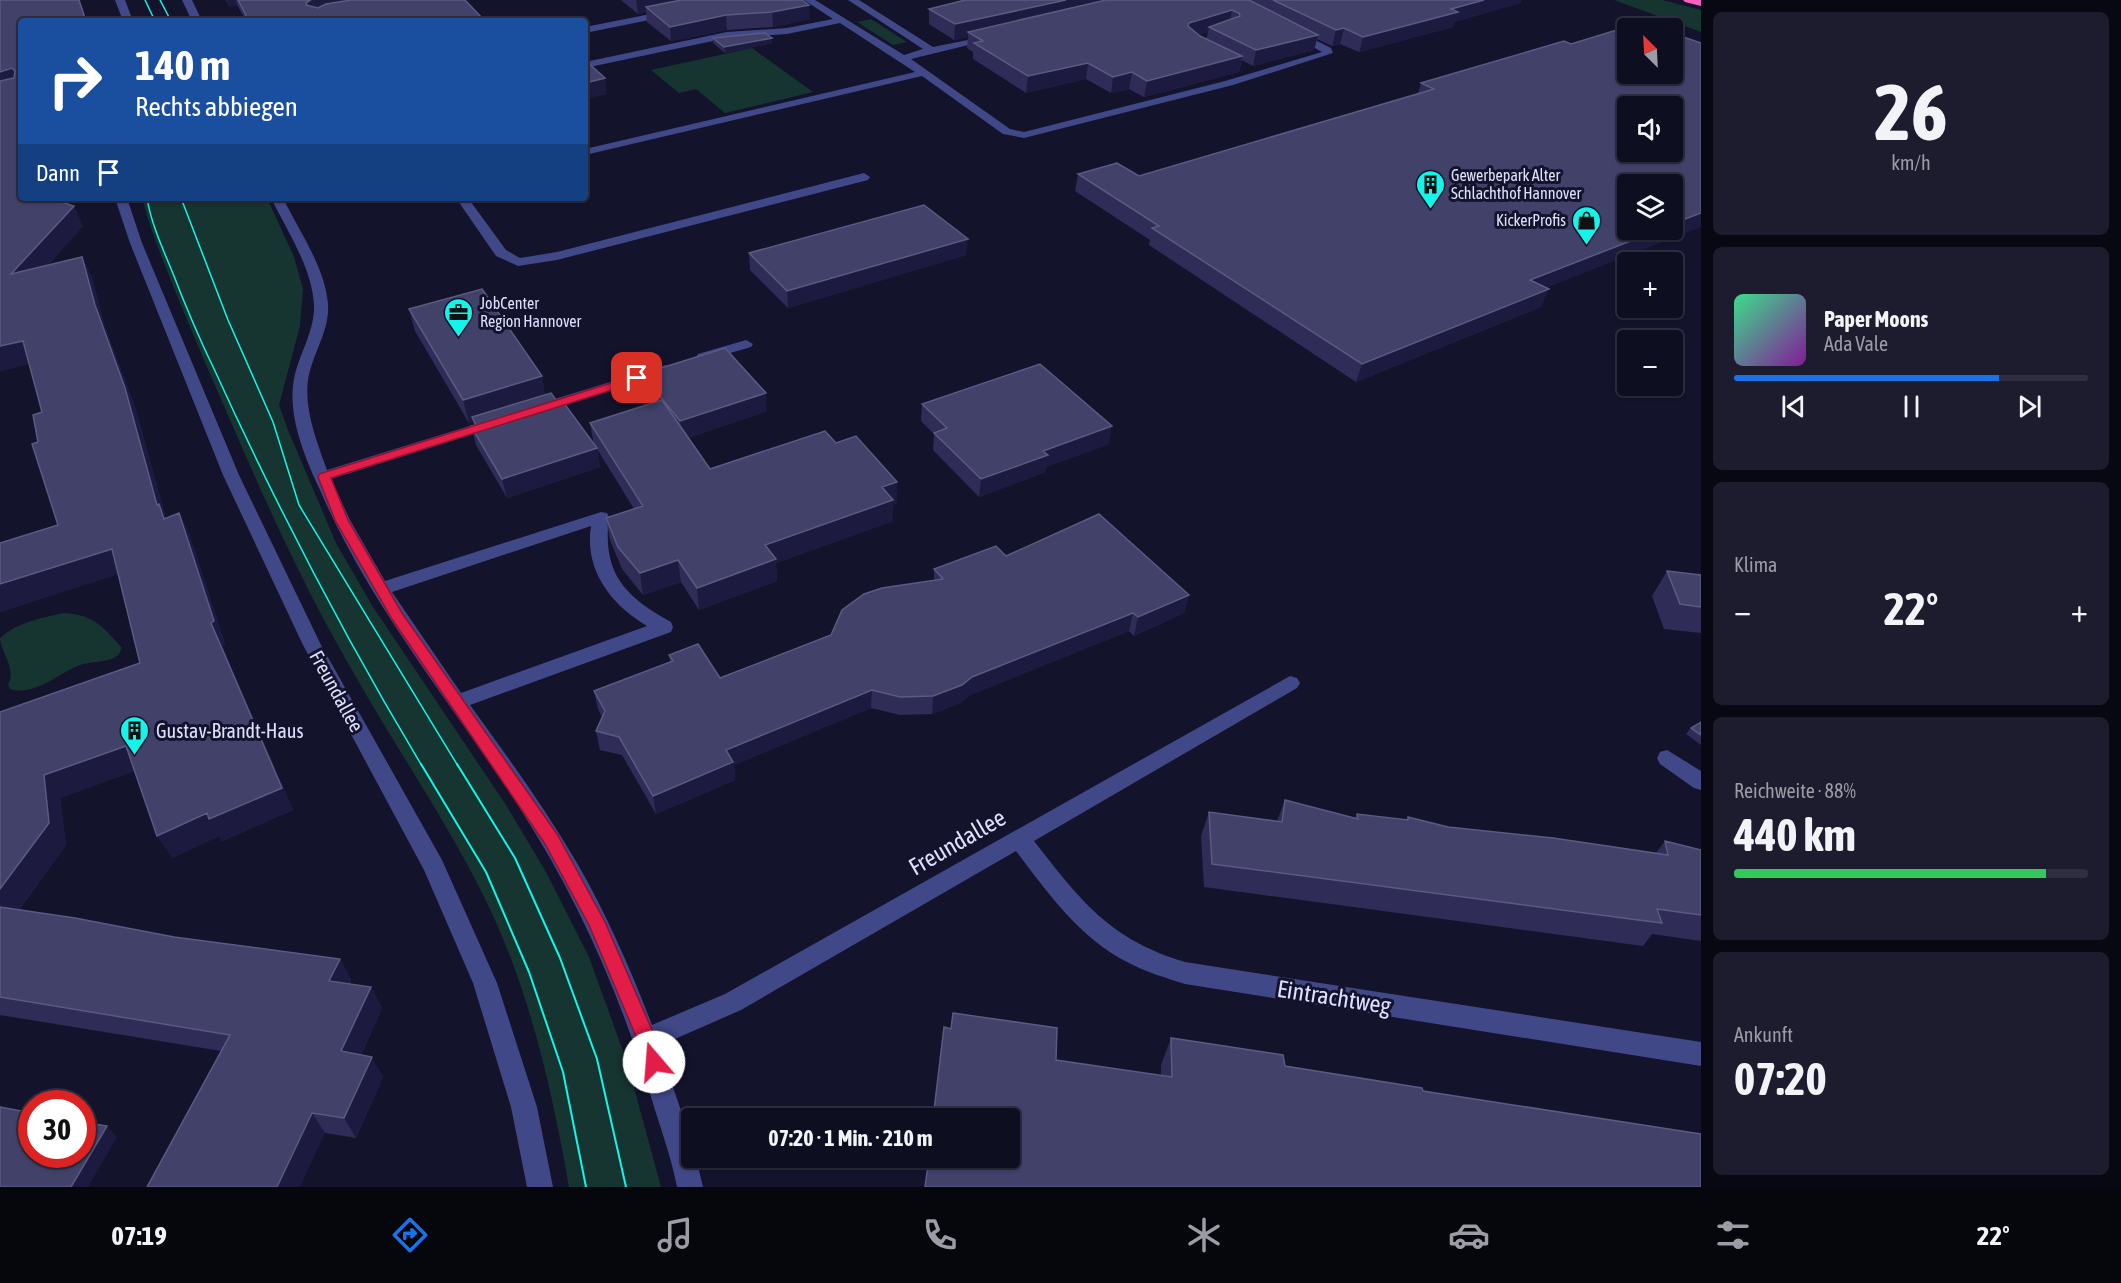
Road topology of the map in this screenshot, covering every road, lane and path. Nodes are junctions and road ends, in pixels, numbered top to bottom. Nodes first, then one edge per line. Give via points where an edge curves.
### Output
1 (120, 0) edge
2 (187, 0) edge
3 (809, 0) edge
4 (853, 0) edge
5 (1688, 0) edge
6 (1701, 3) edge
7 (676, 12) edge
8 (127, 18) edge
9 (196, 18) edge
10 (841, 20) junction
11 (588, 29) edge
12 (1287, 30) edge
13 (1001, 34) edge
14 (931, 50) junction
15 (904, 59) junction
16 (588, 64) edge
17 (1239, 66) edge
18 (923, 73) junction
19 (1258, 75) junction
20 (588, 151) edge
21 (864, 177) dead end
22 (121, 201) edge
23 (278, 201) edge
24 (464, 201) edge
25 (746, 344) dead end
26 (324, 477) junction
27 (381, 589) junction
28 (1290, 683) dead end
29 (456, 702) junction
30 (1667, 758) dead end
31 (1701, 782) edge
32 (1018, 838) junction
33 (647, 1039) junction
34 (1701, 1054) edge
35 (540, 1187) edge
36 (690, 1187) edge

1 - 8 street
2 - 9 street
3 - 10 street
4 - 14 street
5 - 6 highway
7 - 11 street
10 - 15 street
10 - 16 street via 787,31 727,35
12 - 19 street via 1328,53
13 - 14 street
14 - 15 street
15 - 18 street
17 - 19 street
18 - 19 street via 1007,132 1024,135
18 - 20 street
21 - 24 street via 557,256 518,262 501,253
22 - 35 street, Freundallee via 231,475 312,645 434,867 485,983 524,1107
23 - 26 street via 316,280 321,304 319,327 300,382 300,410
25 - 26 street
26 - 27 street via 341,520
27 - 29 street
27 - 29 street via 601,518 598,548 606,577 634,610 664,627
28 - 32 street, Freundallee
29 - 33 street via 556,849 597,922
30 - 31 street
32 - 33 street, Freundallee via 733,1002
32 - 34 street, Eintrachtweg via 1068,900 1104,935 1136,956 1185,974
33 - 36 street

